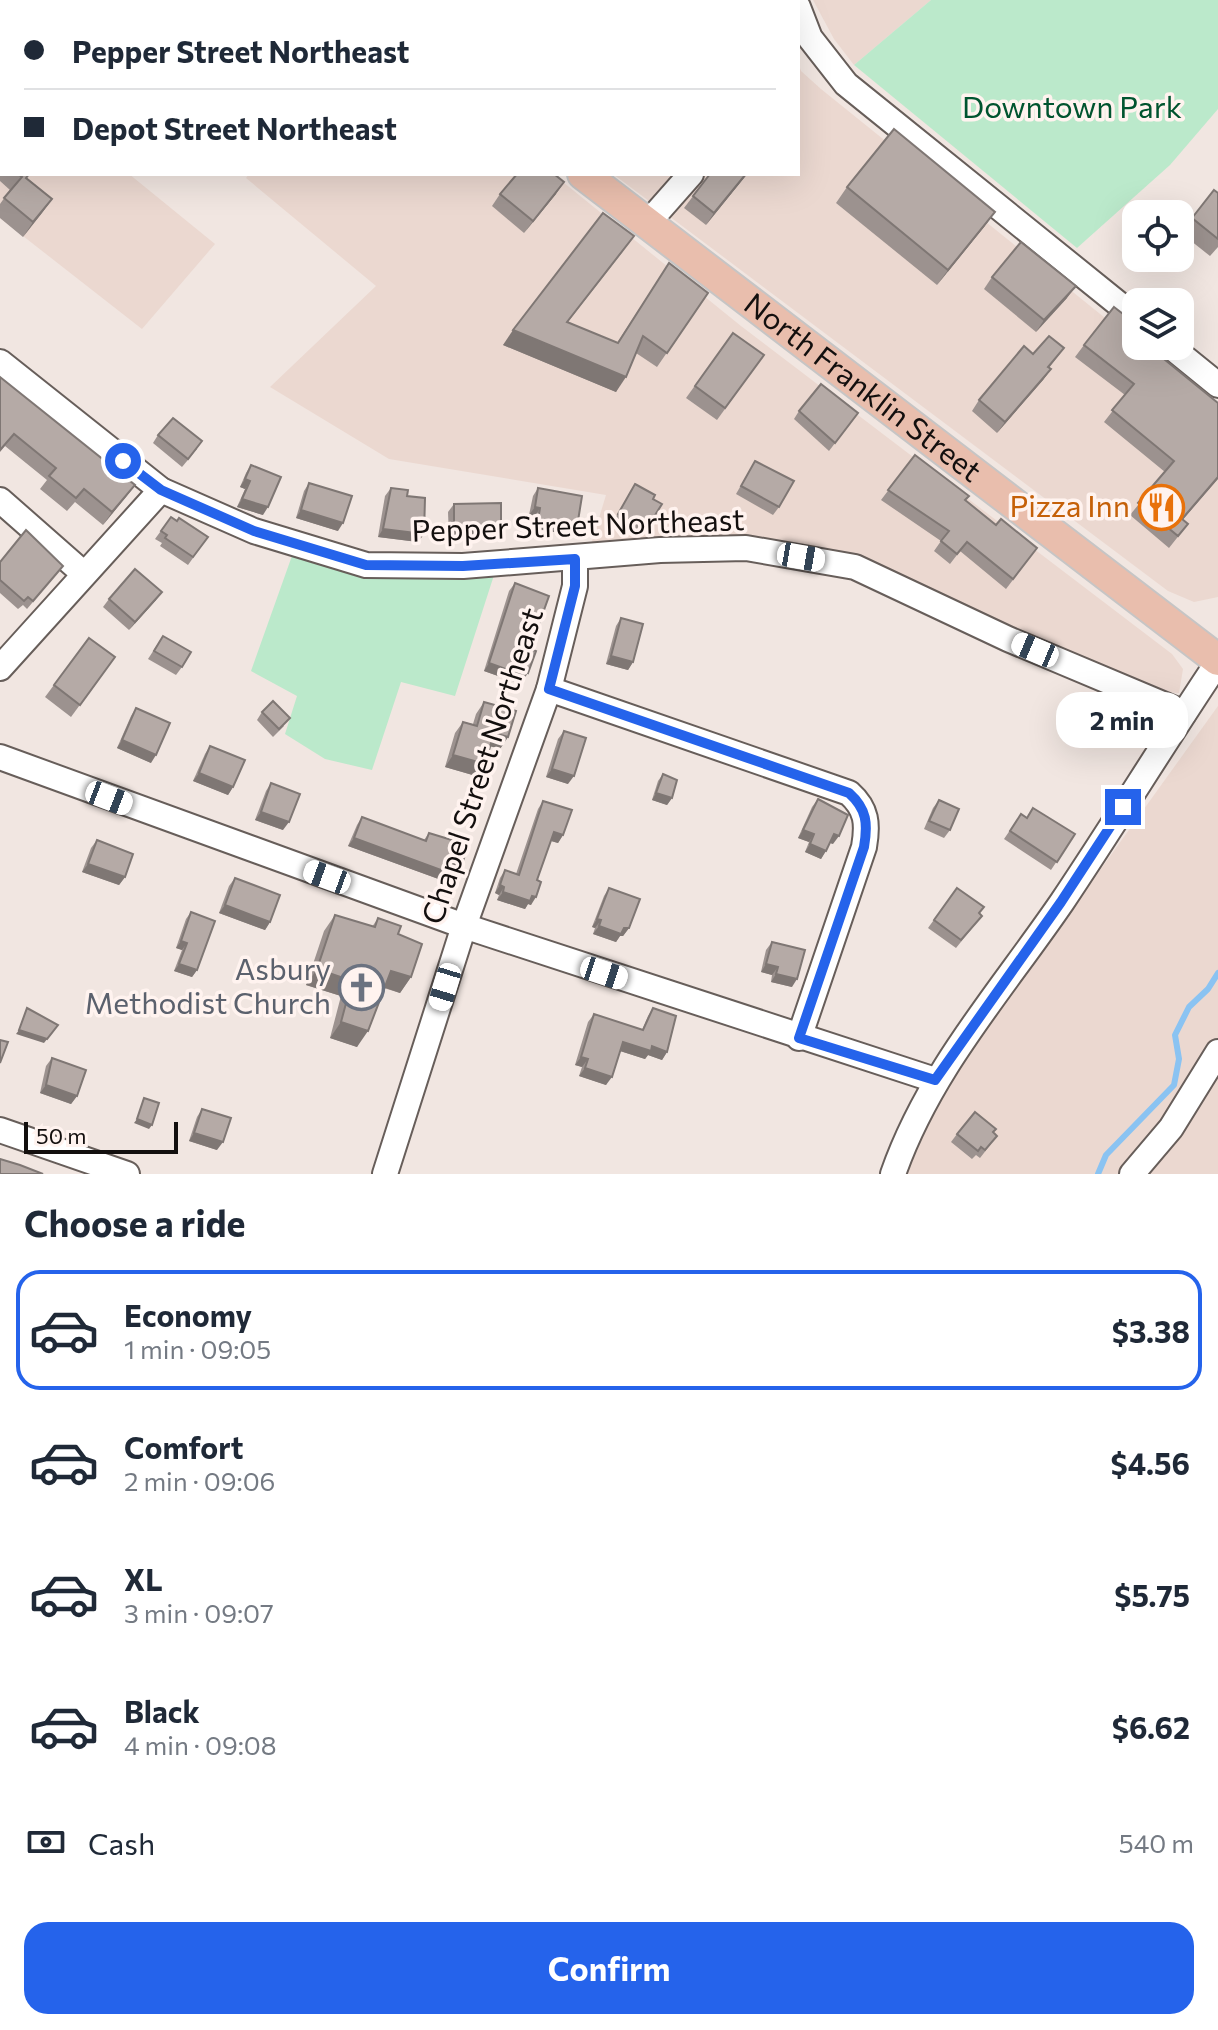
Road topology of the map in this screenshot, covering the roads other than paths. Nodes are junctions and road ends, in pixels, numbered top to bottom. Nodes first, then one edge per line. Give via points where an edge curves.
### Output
1 (800, 24) edge
2 (804, 46) edge
3 (585, 176) edge
4 (689, 176) edge
5 (646, 225) junction
6 (1122, 307) edge
7 (1187, 360) edge
8 (0, 362) edge
9 (1218, 385) edge
10 (161, 490) junction
11 (0, 500) edge
12 (575, 559) junction
13 (83, 573) junction
14 (1218, 661) edge
15 (0, 668) edge
16 (549, 689) junction
17 (1184, 713) junction
18 (0, 757) edge
19 (464, 926) junction
20 (799, 1038) junction
21 (1218, 1052) edge
22 (935, 1080) junction
23 (0, 1130) edge
24 (127, 1174) edge
25 (385, 1174) edge
26 (893, 1174) edge
27 (1132, 1174) edge

1 - 2 street
2 - 6 street
3 - 5 main road, North Franklin Street
4 - 5 street
5 - 14 main road, North Franklin Street
7 - 9 street
8 - 10 street, Pepper Street Northeast
10 - 12 street, Pepper Street Northeast via 254,531 366,565
10 - 13 street
11 - 13 street
12 - 16 street, Chapel Street Northeast via 575,586
12 - 17 street, Pepper Street Northeast via 746,548 855,567
13 - 15 street
14 - 17 street
16 - 19 street, Chapel Street Northeast
16 - 20 street via 849,793 862,805 864,847
17 - 22 street via 1061,902
18 - 19 street
19 - 20 street
19 - 25 street, Chapel Street Northeast
20 - 22 street
21 - 27 street via 1171,1128
22 - 26 street via 909,1126
23 - 24 street

